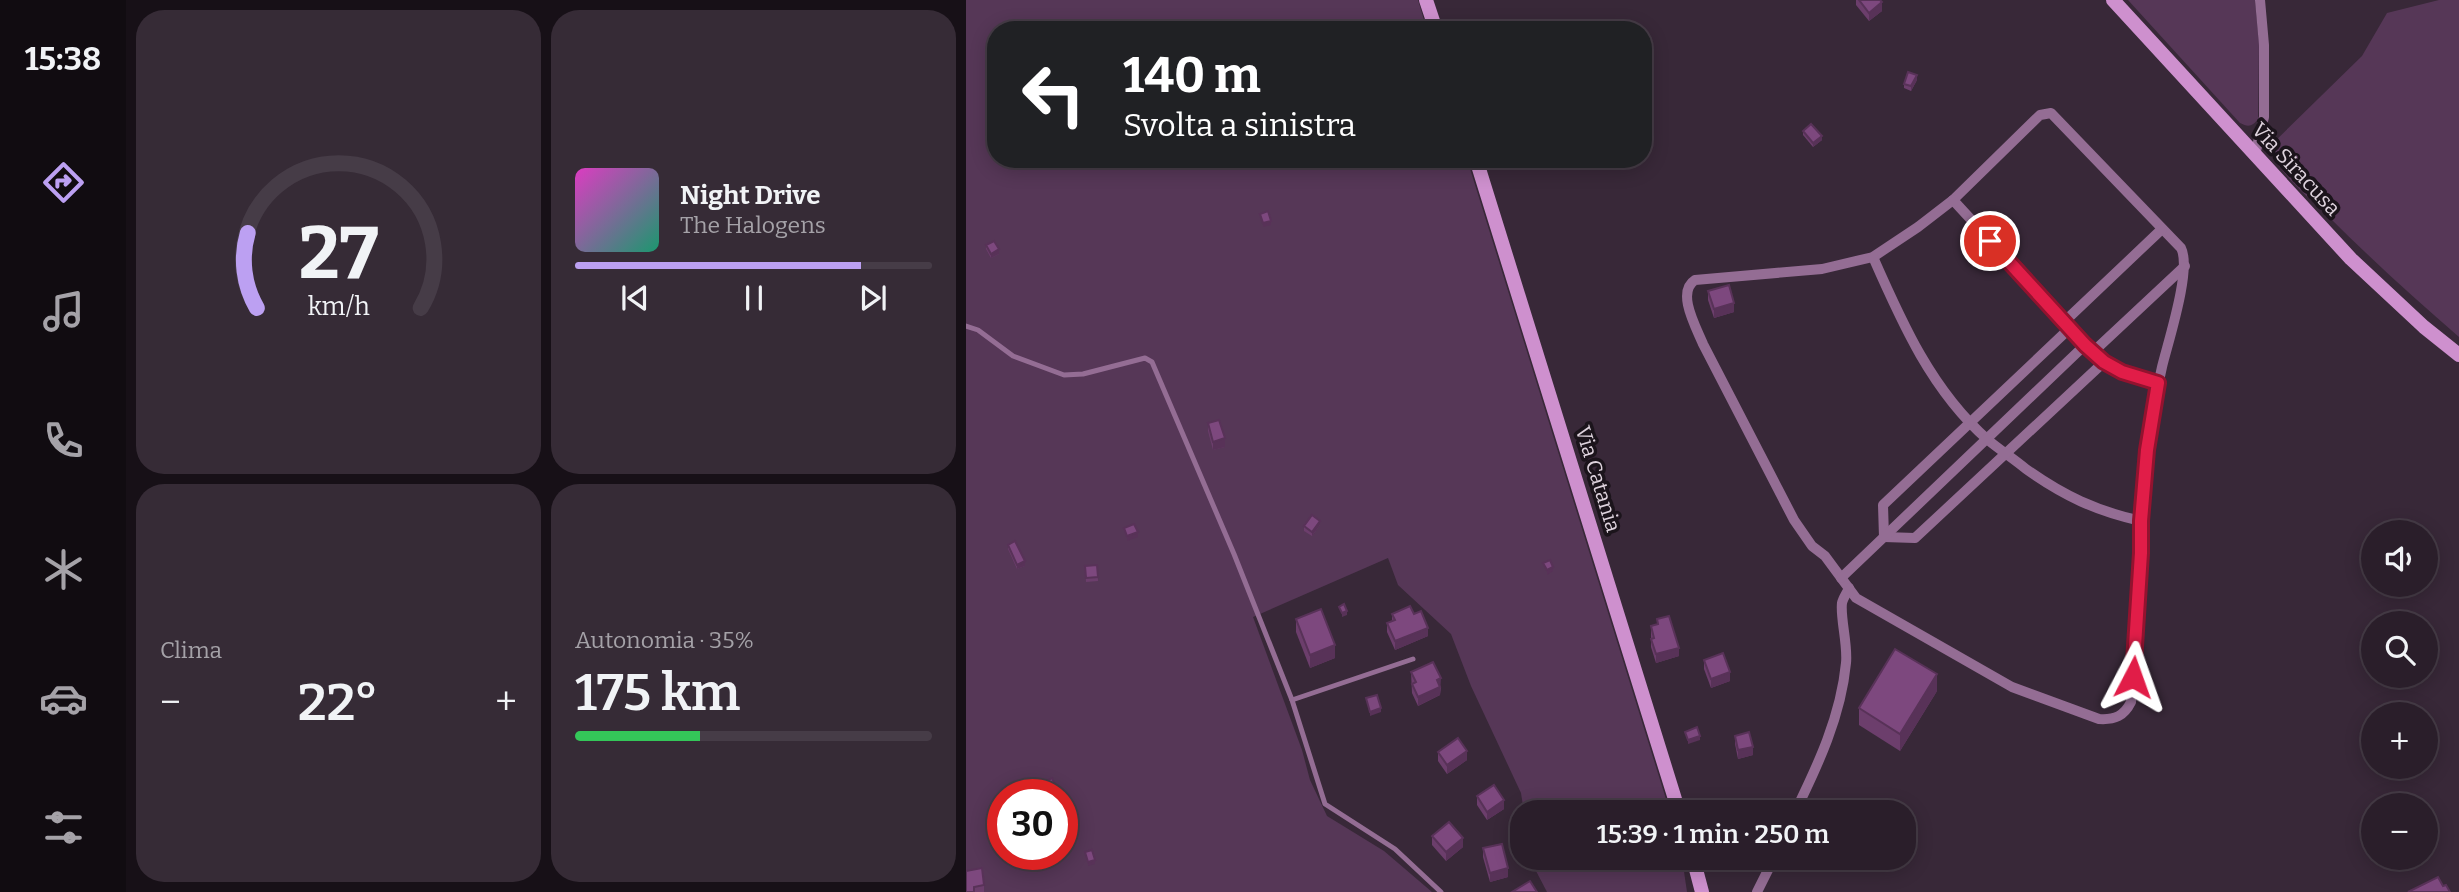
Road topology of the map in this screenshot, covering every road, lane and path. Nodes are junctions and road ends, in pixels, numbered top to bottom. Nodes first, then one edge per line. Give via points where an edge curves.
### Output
1 (1426, 0) edge
2 (2113, 0) edge
3 (2260, 0) edge
4 (1433, 21) edge
5 (2255, 155) junction
6 (1479, 168) edge
7 (1953, 200) junction
8 (2162, 229) junction
9 (1872, 257) junction
10 (2185, 265) junction
11 (2067, 325) junction
12 (966, 326) edge
13 (2089, 348) junction
14 (2459, 355) edge
15 (2104, 362) junction
16 (2158, 383) junction
17 (1970, 422) junction
18 (1988, 440) junction
19 (2005, 453) junction
20 (2141, 521) junction
21 (1884, 537) junction
22 (1841, 578) junction
23 (1849, 588) junction
24 (1413, 659) dead end
25 (1292, 700) junction
26 (1675, 800) edge
27 (1801, 800) edge
28 (1691, 870) edge
29 (1695, 870) edge
30 (1768, 870) edge
31 (1441, 892) edge
32 (1691, 892) edge
33 (1702, 892) edge
34 (1757, 892) edge

1 - 4 street
2 - 5 street, Via Siracusa
3 - 5 street via 2264,117
5 - 14 street, Via Siracusa via 2351,259
6 - 26 street, Via Catania
7 - 8 street via 2039,115 2051,113
7 - 9 street
7 - 11 street
8 - 10 street via 2181,248
8 - 11 street
9 - 17 street via 1916,347
9 - 22 street via 1822,269 1695,280 1686,290 1703,344 1794,520
10 - 13 street
10 - 16 street
11 - 13 street
11 - 17 street
12 - 25 lane via 1013,356 1064,375 1145,358 1152,362
13 - 15 street
13 - 18 street
15 - 16 street
15 - 19 street
16 - 20 street
17 - 18 street
17 - 21 street via 1882,505
18 - 19 street
18 - 21 street
19 - 20 street via 2068,497
19 - 21 street via 1915,538
20 - 23 street via 2131,702 2111,720 2012,687 1856,598
21 - 22 street
22 - 23 street
23 - 27 street via 1842,604 1847,653 1839,703
24 - 25 lane
25 - 31 lane via 1325,803 1395,849
28 - 32 street
29 - 33 street
30 - 34 street

